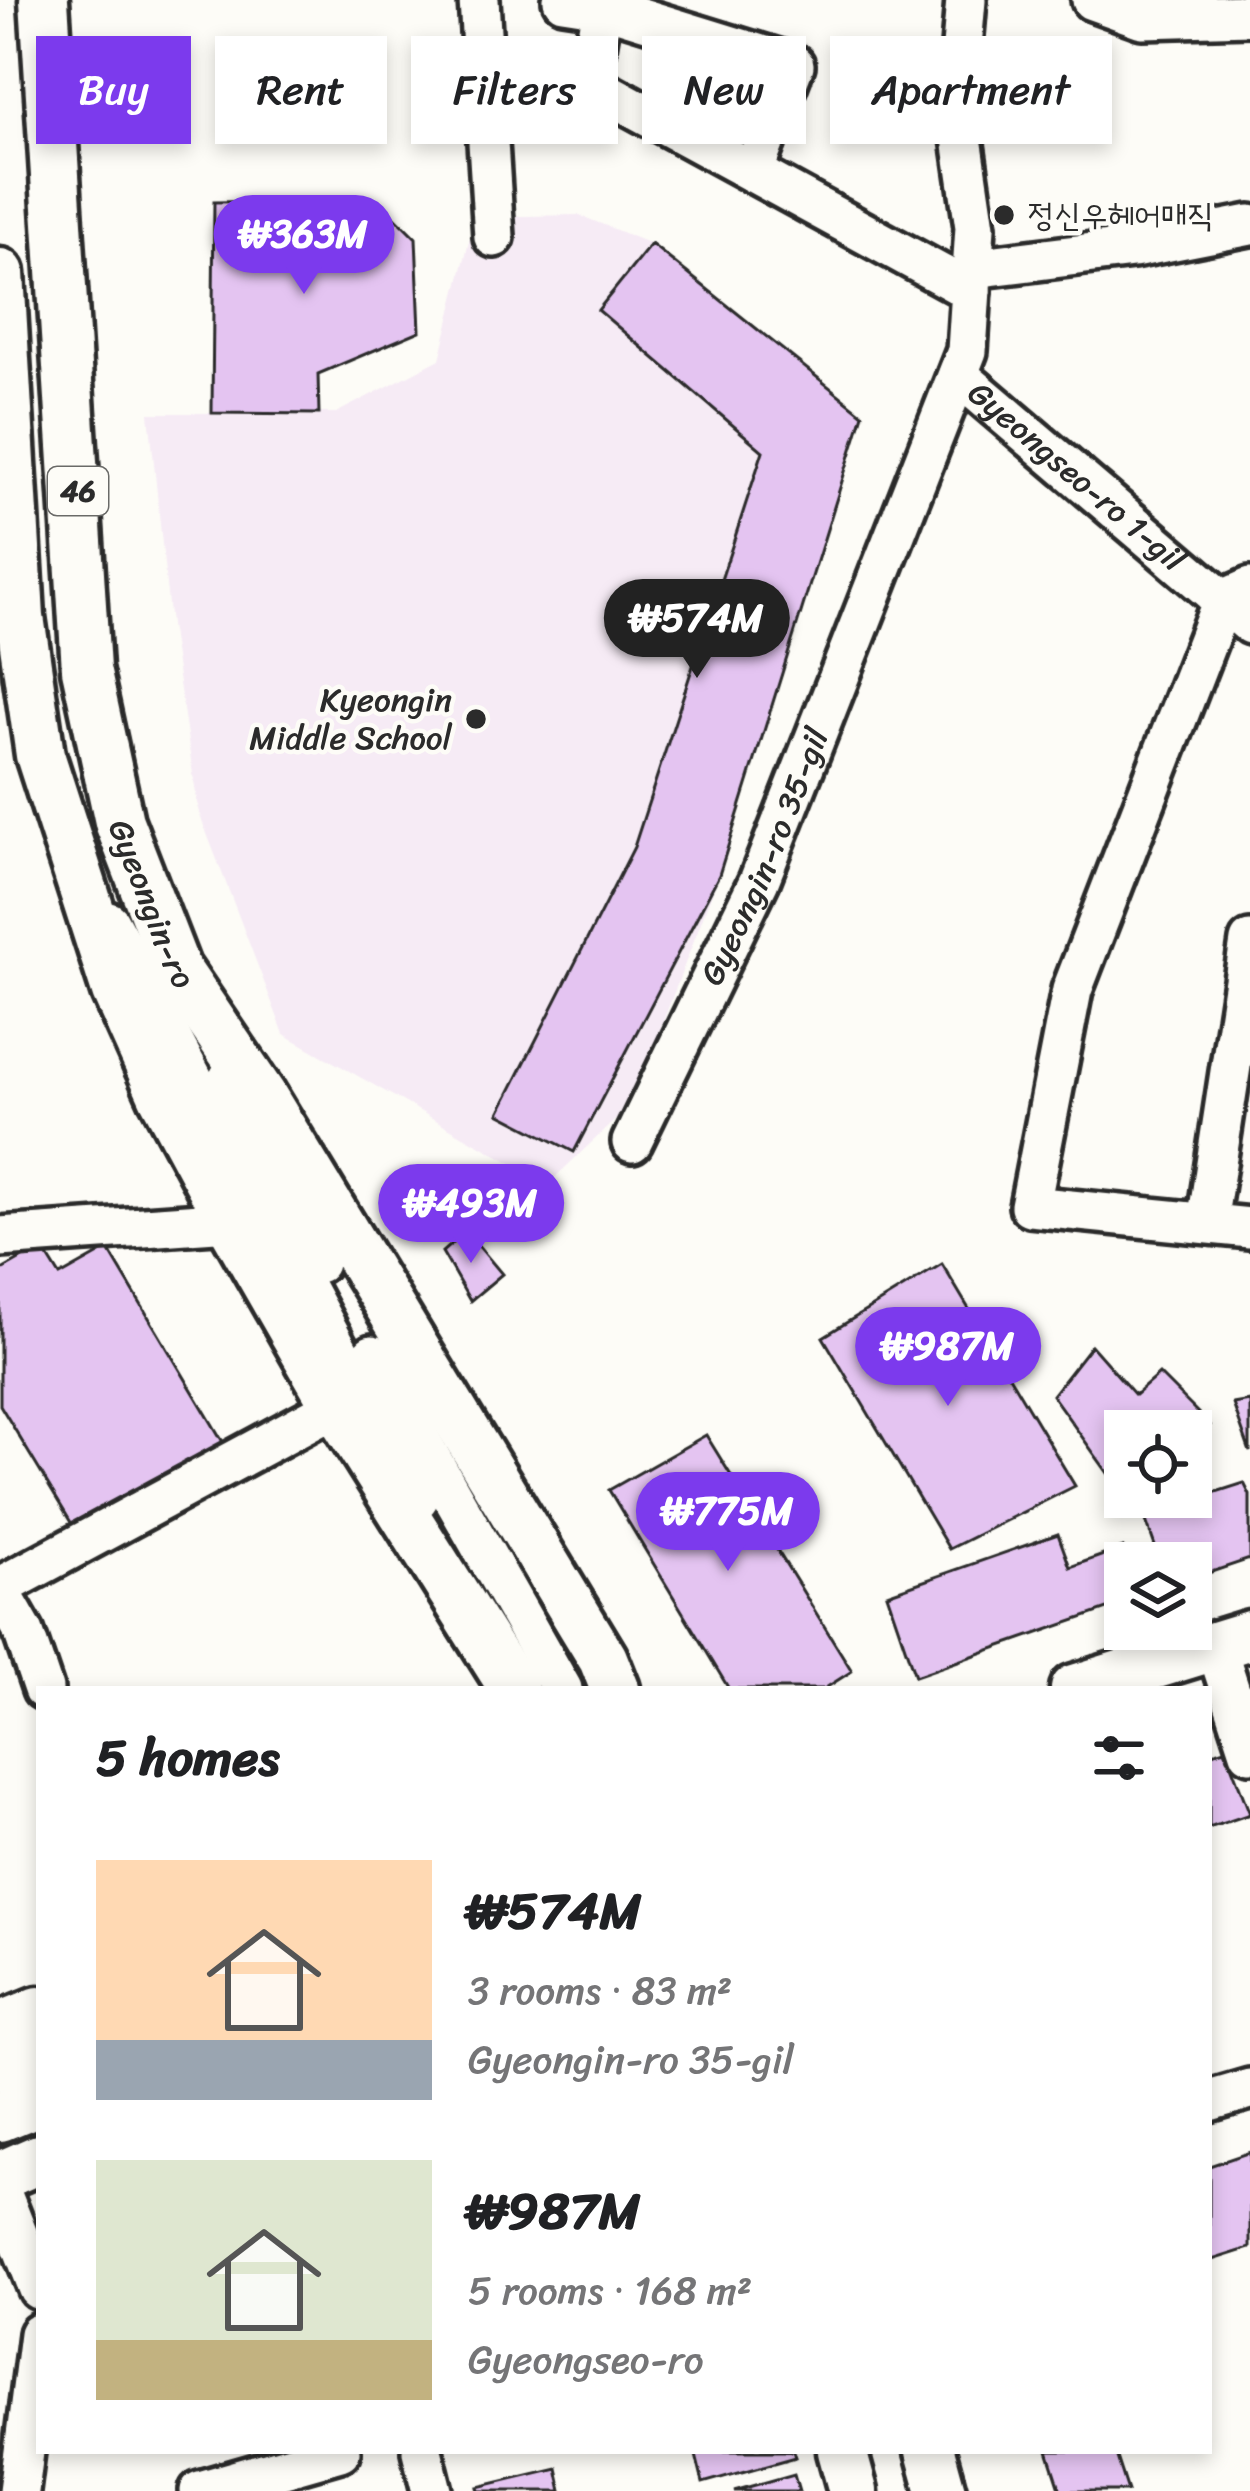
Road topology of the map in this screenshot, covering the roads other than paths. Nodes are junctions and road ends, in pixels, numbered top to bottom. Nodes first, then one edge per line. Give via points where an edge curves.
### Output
1 (44, 0) edge
2 (479, 0) edge
3 (966, 0) edge
4 (1092, 0) edge
5 (582, 3) edge
6 (1250, 15) edge
7 (753, 172) junction
8 (1250, 225) edge
9 (494, 237) dead end
10 (0, 273) edge
11 (972, 279) junction
12 (958, 375) junction
13 (79, 512) junction
14 (8, 513) edge
15 (1241, 604) edge
16 (83, 875) junction
17 (1250, 941) edge
18 (176, 968) junction
19 (632, 1142) dead end
20 (230, 1221) junction
21 (1207, 1223) junction
22 (1250, 1228) edge
23 (0, 1237) edge
24 (336, 1406) junction
25 (0, 1589) edge
26 (1233, 1640) edge
27 (42, 1686) edge
28 (513, 1686) edge
29 (513, 1686) edge
30 (560, 1686) edge
31 (614, 1686) edge
32 (1085, 1686) edge
33 (1250, 1752) edge
34 (36, 2012) edge
35 (0, 2027) edge
36 (36, 2054) edge
37 (0, 2068) edge
38 (1250, 2089) edge
39 (1212, 2100) edge
40 (36, 2102) edge
41 (0, 2117) edge
42 (36, 2160) edge
43 (0, 2176) edge
44 (0, 2190) edge
45 (36, 2281) edge
46 (36, 2358) edge
47 (423, 2454) edge
48 (843, 2454) edge
49 (931, 2454) edge
50 (334, 2462) edge
51 (19, 2491) edge
52 (200, 2491) edge
53 (432, 2491) edge
54 (853, 2491) edge
55 (941, 2491) edge

1 - 13 main road, Gyeongin-ro / 46
2 - 9 street
3 - 11 street, Gyeongin-ro 35-gil via 957,104 975,227
4 - 6 street via 1142,19
5 - 7 street via 589,82
5 - 7 street via 794,64
7 - 11 street
8 - 11 street
10 - 14 main road, Gyeongin-ro / 46
11 - 12 street, Gyeongin-ro 35-gil
12 - 15 street, Gyeongseo-ro 1-gil
12 - 19 street, Gyeongin-ro 35-gil via 759,881
13 - 14 street
13 - 18 main road, Gyeongin-ro / 46 via 91,691 119,822
14 - 16 main road, Gyeongin-ro / 46 via 40,754
15 - 21 street via 1072,990 1030,1205
16 - 20 main road, Gyeongin-ro / 46 via 116,992
16 - 28 street via 312,1293
17 - 21 street
18 - 30 street via 328,1284
18 - 31 main road, Gyeongin-ro / 46 via 262,1096
20 - 23 street
20 - 24 main road, Gyeongin-ro / 46
21 - 22 street
24 - 25 street
24 - 29 main road, Gyeongin-ro / 46
25 - 27 street
26 - 32 main road
26 - 33 street
34 - 35 main road
36 - 37 main road
38 - 39 street
40 - 41 main road
42 - 43 main road
44 - 45 street
46 - 51 street
47 - 53 street
48 - 54 main road
49 - 55 main road
50 - 52 street

